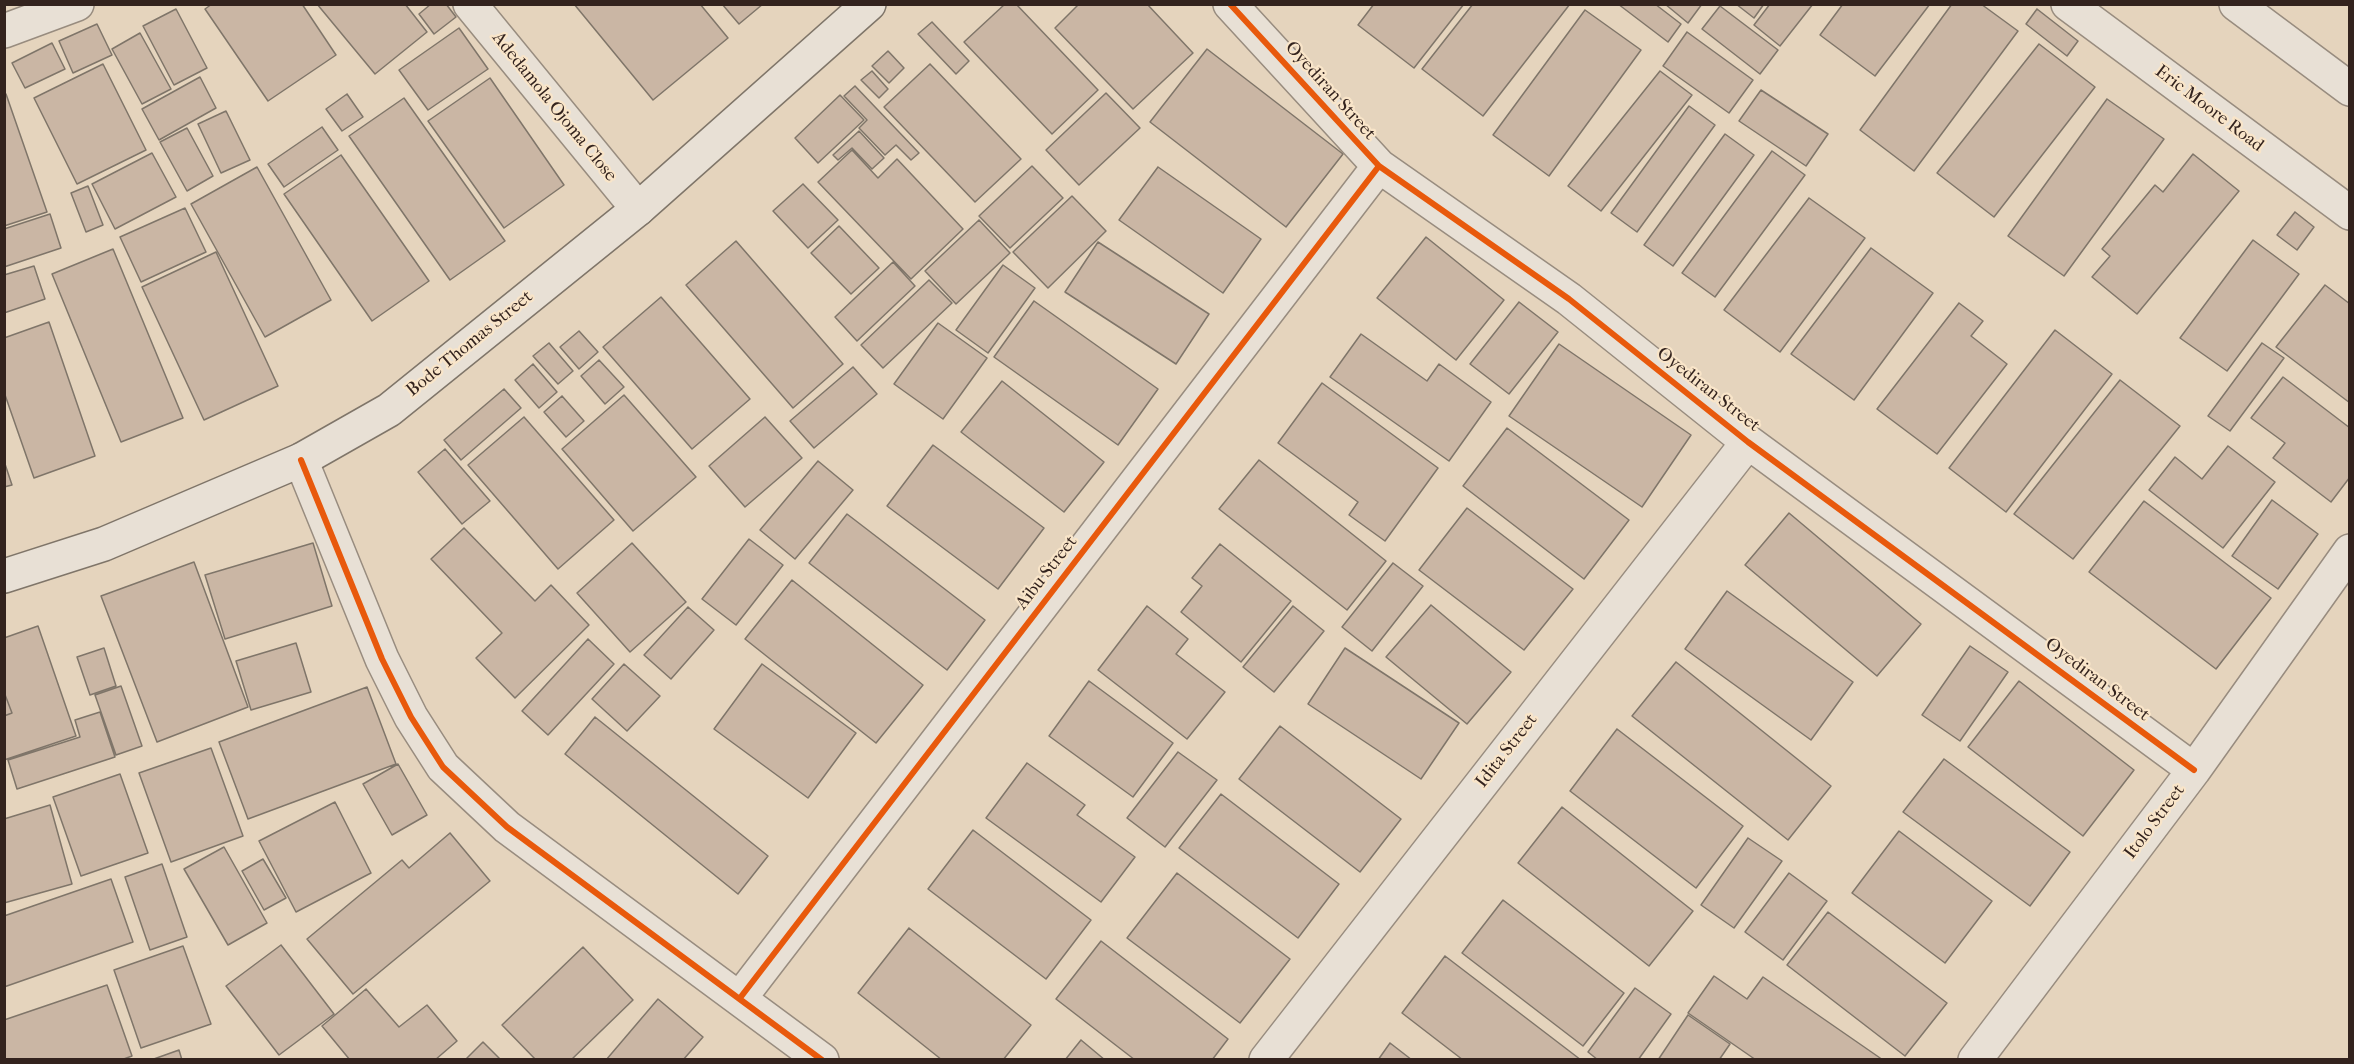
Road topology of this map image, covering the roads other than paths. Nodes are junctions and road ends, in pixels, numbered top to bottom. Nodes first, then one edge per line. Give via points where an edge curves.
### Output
1 (77, 4) edge
2 (470, 4) edge
3 (869, 4) edge
4 (1230, 4) edge
5 (2068, 4) edge
6 (2236, 4) edge
7 (4, 32) edge
8 (2349, 89) edge
9 (1379, 166) junction
10 (638, 209) junction
11 (2349, 213) edge
12 (1748, 442) junction
13 (301, 460) junction
14 (2349, 551) edge
15 (4, 576) edge
16 (2194, 770) junction
17 (740, 998) junction
18 (822, 1059) edge
19 (1266, 1059) edge
20 (1975, 1059) edge

1 - 7 street
2 - 10 street, Adedamola Ojoma Close
3 - 10 street, Bode Thomas Street
4 - 9 street, Oyediran Street
5 - 11 street, Eric Moore Road
6 - 8 street
9 - 12 street, Oyediran Street via 1569,299
9 - 17 street, Aibu Street
10 - 13 street, Bode Thomas Street via 389,410
12 - 16 street, Oyediran Street
12 - 19 street, Idita Street
13 - 15 street, Bode Thomas Street via 104,544
13 - 17 street via 381,659 442,767 507,827
14 - 16 street, Itolo Street
16 - 20 street, Itolo Street
17 - 18 street

